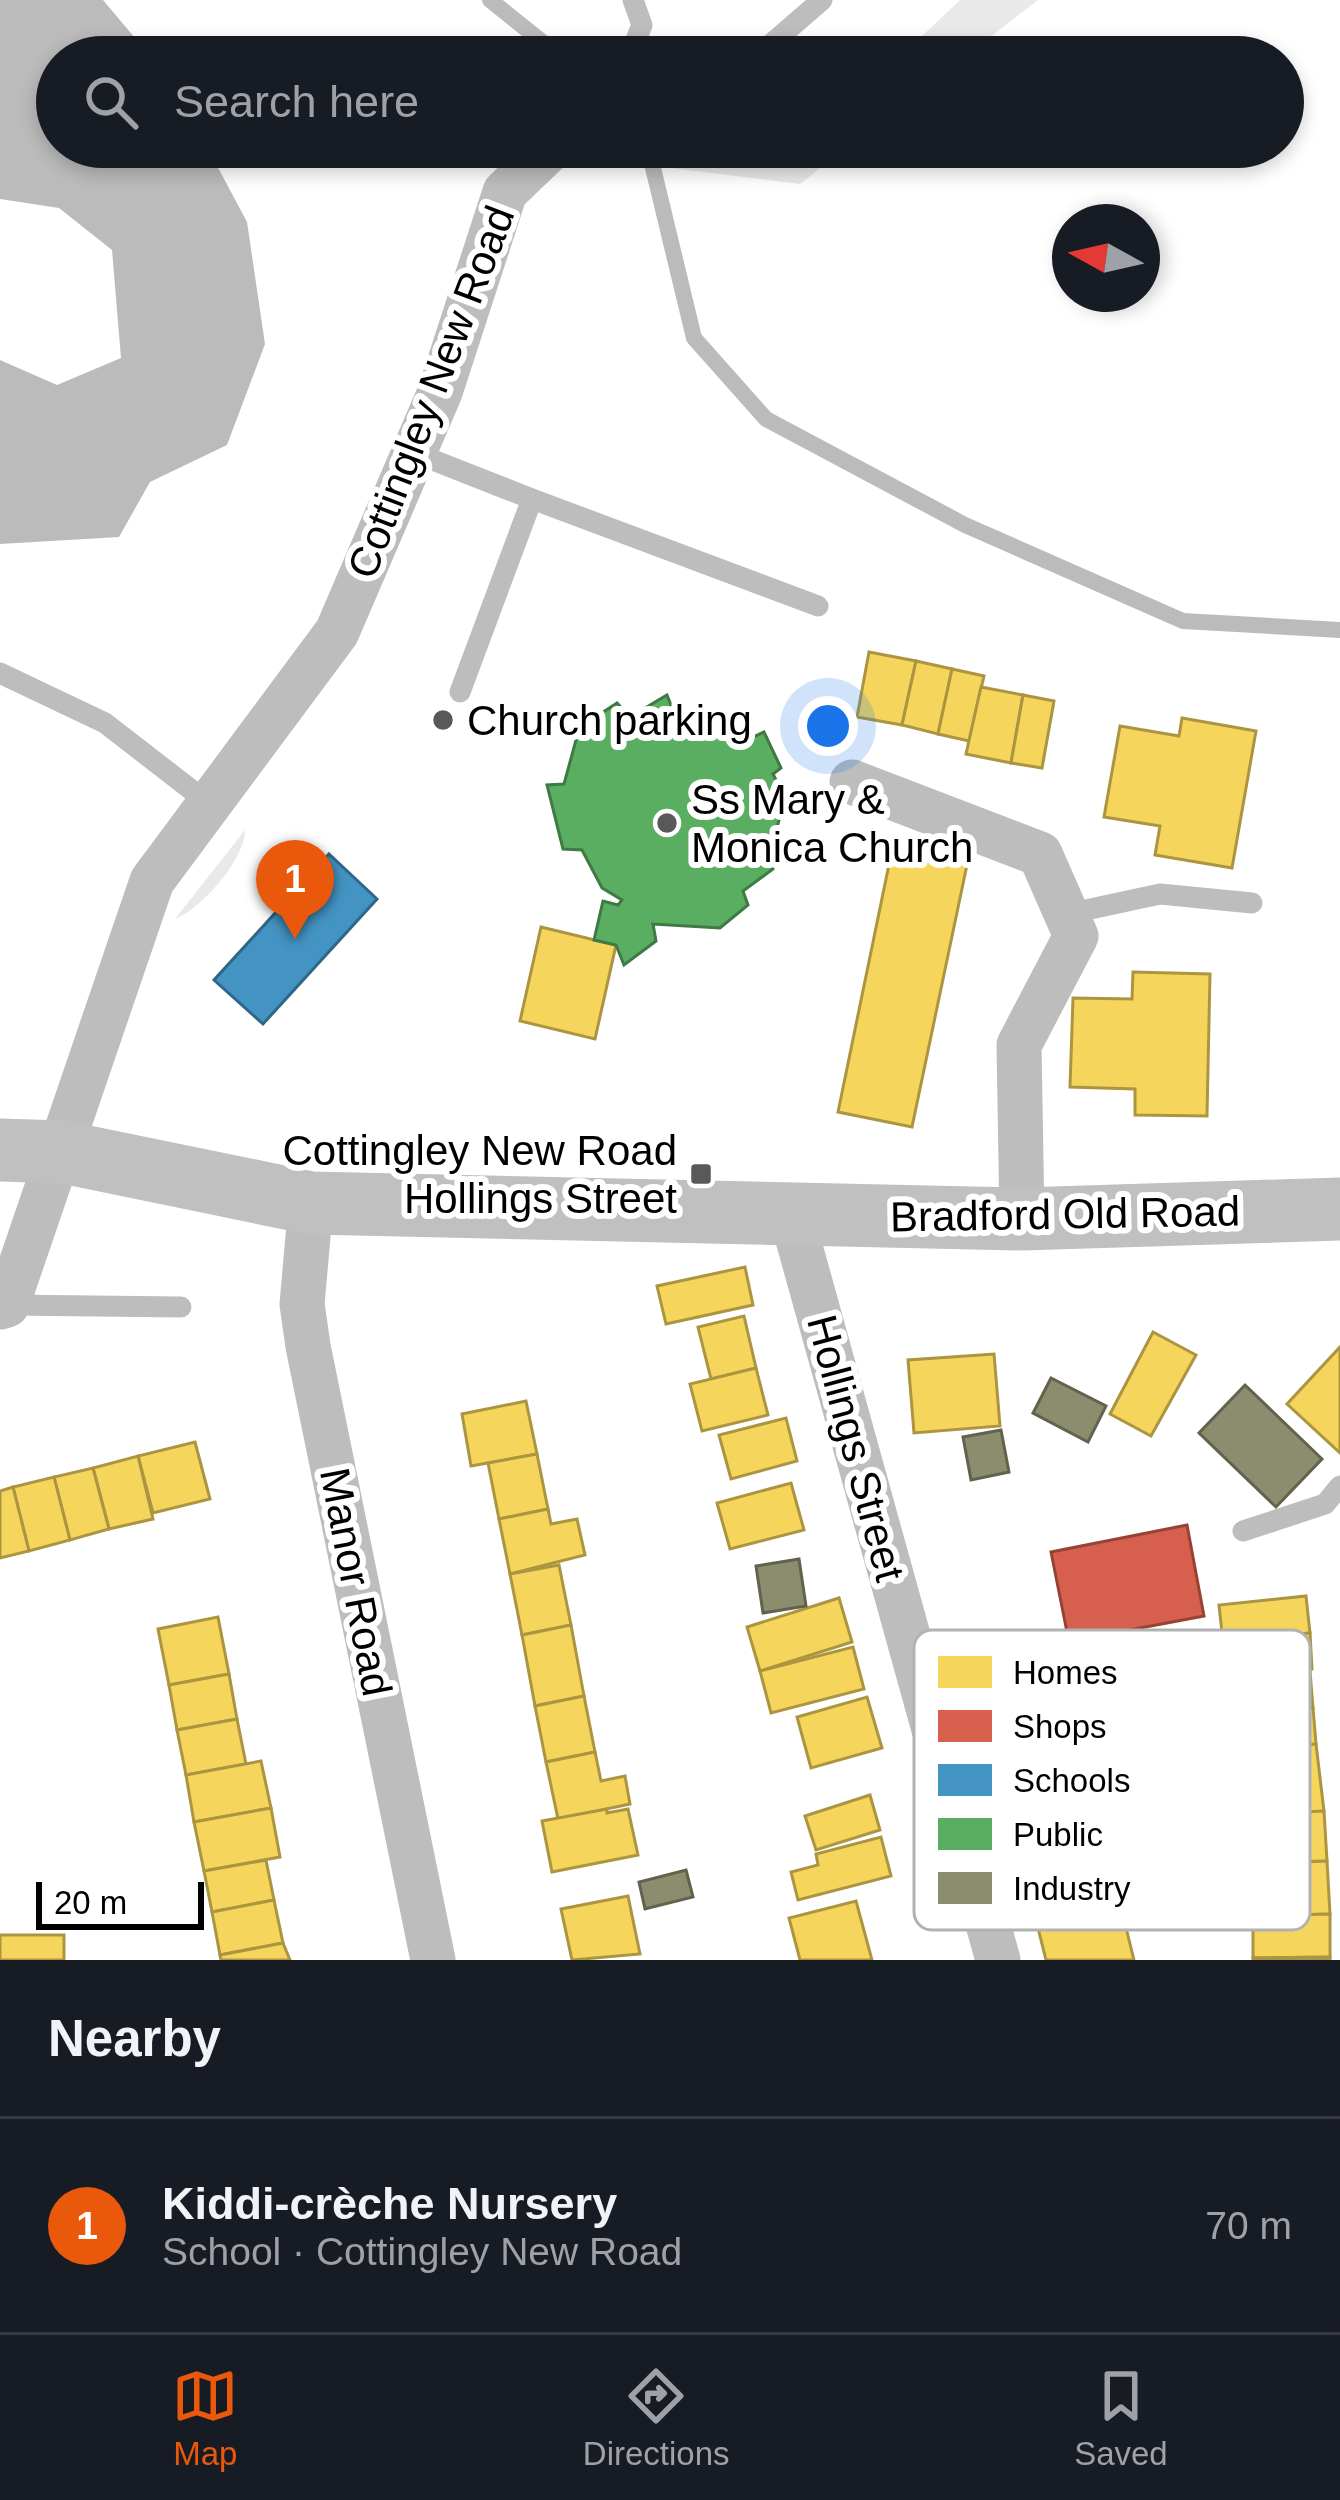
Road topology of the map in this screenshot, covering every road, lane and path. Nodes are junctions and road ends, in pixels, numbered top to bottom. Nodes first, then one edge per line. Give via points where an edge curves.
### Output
1 (633, 0) edge
2 (822, 0) edge
3 (638, 36) edge
4 (780, 36) edge
5 (530, 168) edge
6 (415, 453) junction
7 (532, 499) junction
8 (818, 607) dead end
9 (0, 673) edge
10 (460, 692) dead end
11 (852, 782) dead end
12 (207, 802) junction
13 (1252, 902) dead end
14 (1067, 914) junction
15 (0, 1150) edge
16 (63, 1152) junction
17 (310, 1203) junction
18 (1340, 1209) edge
19 (791, 1214) junction
20 (1022, 1219) junction
21 (3, 1306) edge
22 (181, 1307) dead end
23 (1340, 1486) edge
24 (1243, 1531) dead end
25 (914, 1657) edge
26 (990, 1930) edge
27 (433, 1960) edge
28 (998, 1960) edge

1 - 3 lane
2 - 4 lane
5 - 6 street, Cottingley New Road via 505,192
6 - 7 lane
6 - 12 street, Cottingley New Road via 338,632
7 - 8 lane
7 - 10 lane
9 - 12 lane via 105,723
11 - 14 street via 1040,854
12 - 16 street, Cottingley New Road via 152,881
13 - 14 lane via 1160,894
14 - 20 street via 1076,936 1019,1045
15 - 16 main road
16 - 17 main road
16 - 21 street
17 - 19 main road
17 - 27 street, Manor Road via 302,1304 308,1346
18 - 20 main road, Bradford Old Road
19 - 20 main road, Bradford Old Road
19 - 25 street, Hollings Street
21 - 22 lane
23 - 24 lane via 1324,1504
26 - 28 street, Hollings Street

